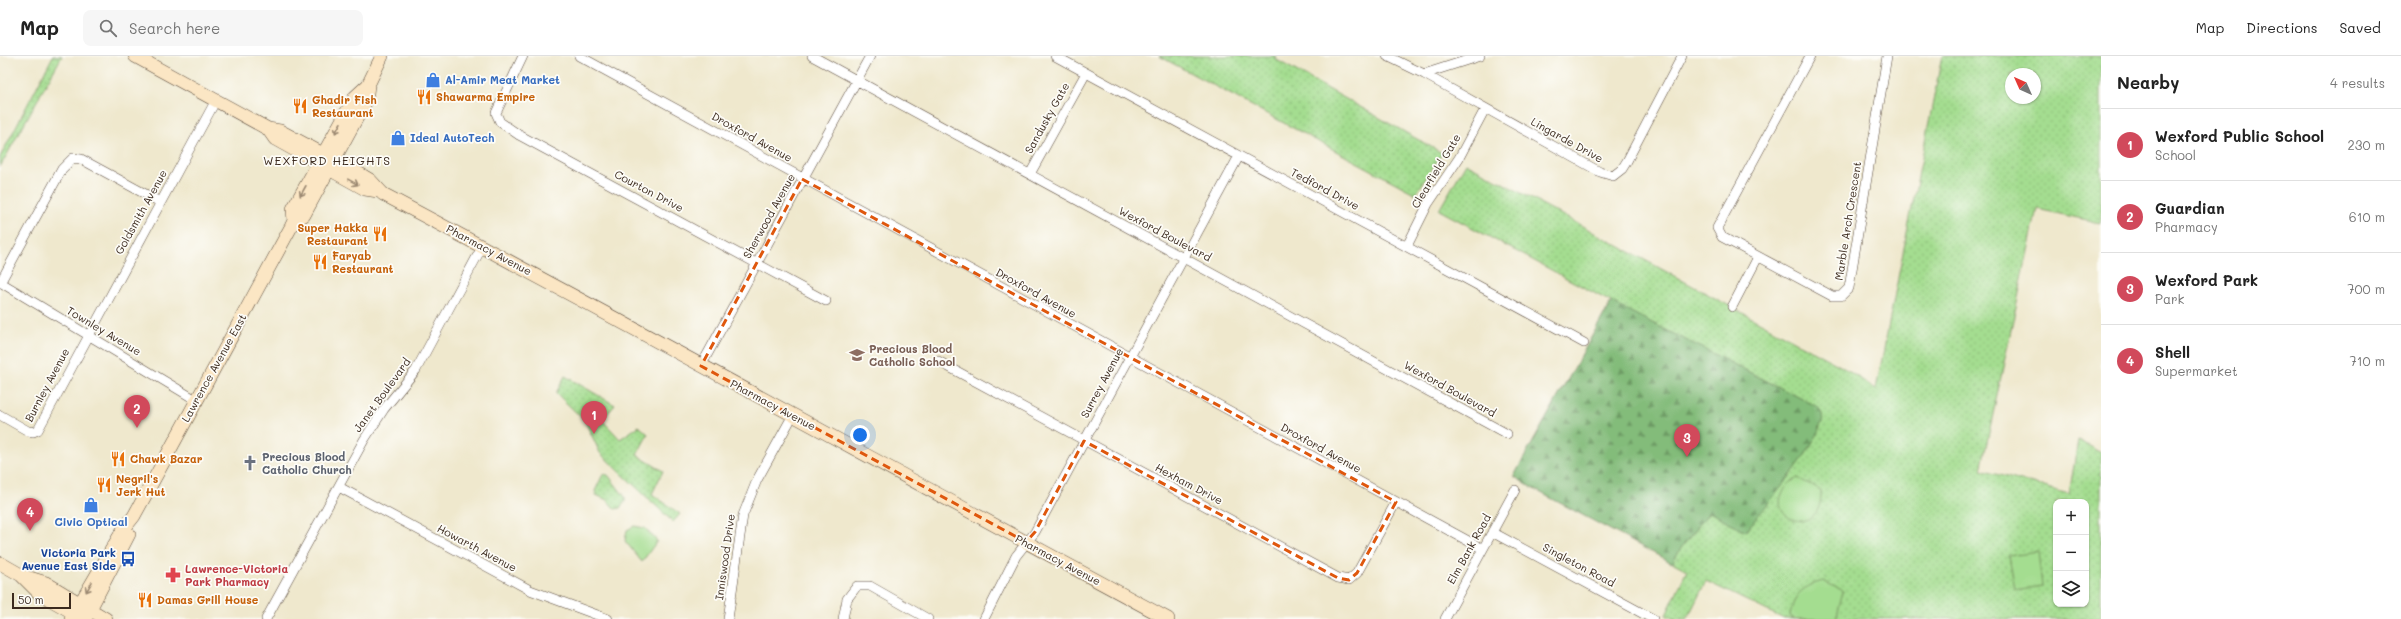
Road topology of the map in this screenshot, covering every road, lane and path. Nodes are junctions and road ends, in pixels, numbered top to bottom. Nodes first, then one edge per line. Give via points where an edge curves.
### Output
1 (135, 56) edge
2 (382, 56) edge
3 (523, 56) edge
4 (579, 56) edge
5 (812, 56) edge
6 (870, 56) edge
7 (1055, 56) edge
8 (1388, 56) edge
9 (1480, 56) edge
10 (1682, 56) edge
11 (1810, 56) edge
12 (1888, 56) edge
13 (1086, 73) junction
14 (1424, 74) junction
15 (857, 80) junction
16 (216, 100) junction
17 (1485, 109) junction
18 (1239, 156) junction
19 (327, 162) junction
20 (1030, 174) junction
21 (802, 179) junction
22 (160, 202) junction
23 (1407, 246) junction
24 (482, 247) junction
25 (1758, 257) junction
26 (1184, 258) junction
27 (757, 263) junction
28 (0, 283) edge
29 (826, 301) dead end
30 (1732, 307) dead end
31 (87, 335) junction
32 (1584, 343) dead end
33 (1129, 357) junction
34 (938, 361) dead end
35 (702, 366) junction
36 (196, 400) junction
37 (0, 415) edge
38 (793, 415) junction
39 (1507, 434) dead end
40 (1084, 441) junction
41 (339, 487) junction
42 (1515, 490) dead end
43 (1396, 502) junction
44 (1492, 532) junction
45 (1026, 542) junction
46 (1483, 550) junction
47 (0, 562) edge
48 (80, 614) edge
49 (106, 619) edge
50 (266, 619) edge
51 (608, 619) edge
52 (728, 619) edge
53 (843, 619) edge
54 (928, 619) edge
55 (984, 619) edge
56 (1168, 619) edge
57 (1445, 619) edge
58 (1654, 619) edge

1 - 16 street, Pharmacy Avenue
2 - 19 street, Lawrence Avenue East via 368,85 355,97
3 - 27 street, Courton Drive via 496,113 500,122 519,135
4 - 21 street, Droxford Avenue
5 - 15 street, Wexford Boulevard
6 - 15 street, Sherwood Avenue
7 - 13 street, Tedford Drive
8 - 14 street, Lingarde Drive
9 - 14 street
10 - 17 street, Lingarde Drive via 1622,169 1613,176 1600,172
11 - 25 street, Marble Arch Crescent via 1717,228 1722,236
12 - 25 street, Marble Arch Crescent via 1849,288 1841,296 1832,296
13 - 18 street, Tedford Drive
13 - 20 street, Sandusky Gate
14 - 17 street, Lingarde Drive
15 - 20 street, Wexford Boulevard
15 - 21 street, Sherwood Avenue
16 - 19 street, Pharmacy Avenue via 268,129 280,131
16 - 22 street, Goldsmith Avenue
17 - 23 street, Clearfield Gate via 1459,158 1428,204
18 - 23 street, Tedford Drive
18 - 26 street, Surrey Avenue
19 - 24 street, Pharmacy Avenue via 365,189 378,191
19 - 36 street, Lawrence Avenue East via 304,215 294,221
20 - 26 street, Wexford Boulevard
21 - 27 street, Sherwood Avenue
21 - 33 street, Droxford Avenue
22 - 28 street via 82,159 73,158 62,169
22 - 31 street, Goldsmith Avenue
23 - 32 street, Tedford Drive
24 - 35 street, Pharmacy Avenue via 607,312
24 - 41 street, Janet Boulevard via 416,370 384,409
25 - 30 street
26 - 33 street, Surrey Avenue
26 - 39 street, Wexford Boulevard
27 - 29 street, Courton Drive
27 - 35 street, Sherwood Avenue
28 - 31 street, Townley Avenue
31 - 36 street, Townley Avenue
31 - 37 street, Burnley Avenue via 36,432 28,431
33 - 40 street, Surrey Avenue
33 - 43 street, Droxford Avenue
34 - 40 street, Hexham Drive
35 - 38 street, Pharmacy Avenue
36 - 48 street, Lawrence Avenue East via 134,516 129,535
38 - 45 street, Pharmacy Avenue
38 - 52 street, Inniswood Drive via 757,480 743,515
40 - 43 street, Hexham Drive via 1338,578 1349,580 1357,573
40 - 45 street, Surrey Avenue via 1035,532
41 - 50 street, Janet Boulevard
41 - 51 street, Howarth Avenue via 530,590
42 - 44 street, Elm Bank Road
43 - 46 street, Droxford Avenue
44 - 46 street, Elm Bank Road
44 - 58 street, Singleton Road
45 - 55 street, Surrey Avenue via 1016,556
45 - 56 street, Pharmacy Avenue
46 - 57 street, Elm Bank Road
47 - 48 street via 21,576 39,593
48 - 49 street
53 - 54 street via 847,599 857,586 870,586

